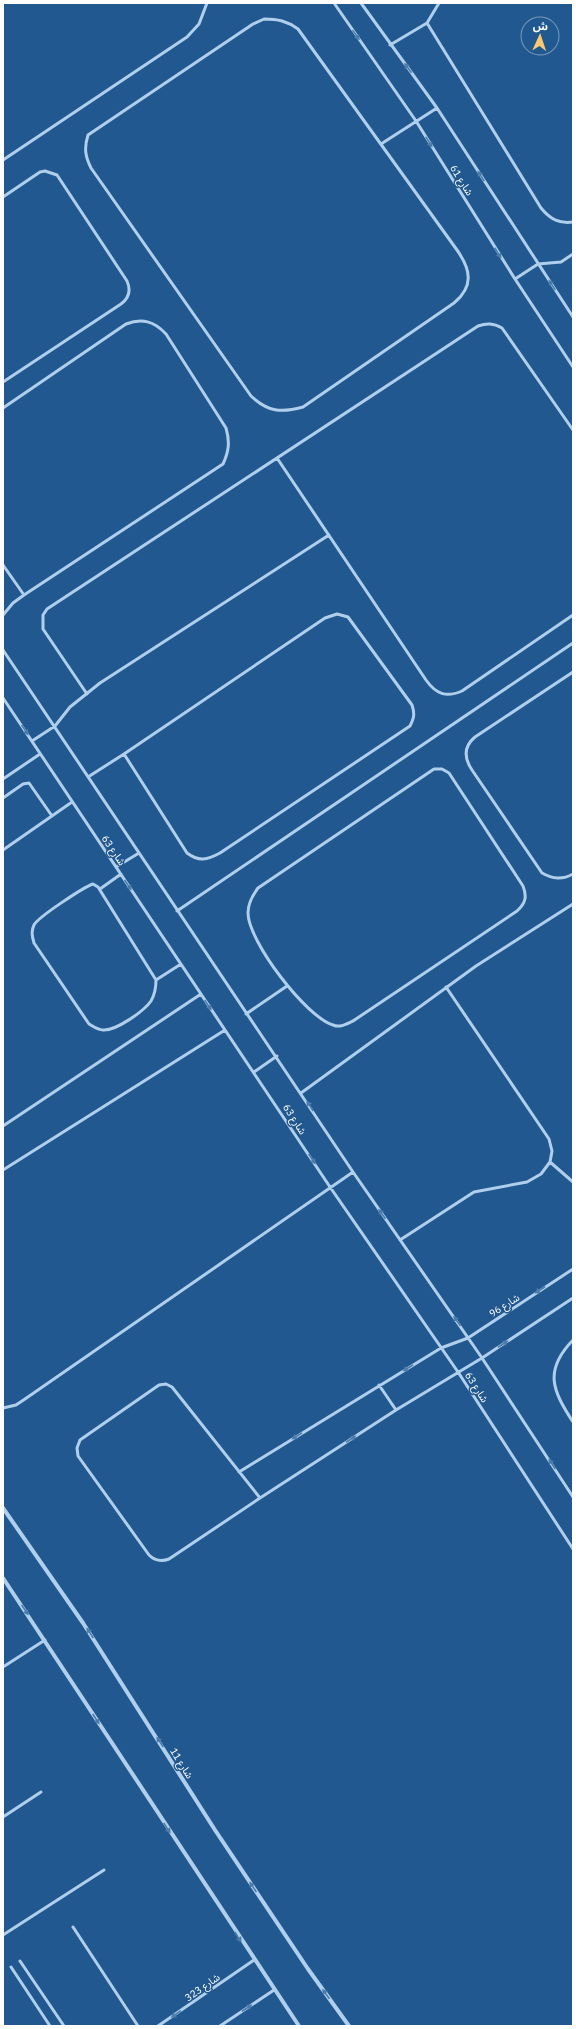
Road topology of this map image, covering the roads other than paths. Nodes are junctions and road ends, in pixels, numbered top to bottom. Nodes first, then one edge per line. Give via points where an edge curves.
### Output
1 (207, 3) edge
2 (334, 3) edge
3 (361, 3) edge
4 (439, 3) edge
5 (427, 22) junction
6 (390, 45) junction
7 (437, 108) junction
8 (416, 121) junction
9 (381, 144) junction
10 (3, 160) edge
11 (3, 197) edge
12 (573, 222) edge
13 (573, 254) edge
14 (538, 264) junction
15 (515, 279) junction
16 (573, 317) edge
17 (573, 367) edge
18 (3, 382) edge
19 (3, 408) edge
20 (573, 430) edge
21 (277, 458) junction
22 (329, 535) junction
23 (3, 565) edge
24 (24, 595) junction
25 (3, 615) edge
26 (573, 615) edge
27 (573, 643) edge
28 (3, 650) edge
29 (573, 672) edge
30 (87, 694) junction
31 (3, 698) edge
32 (55, 726) junction
33 (32, 741) junction
34 (40, 754) junction
35 (124, 754) junction
36 (88, 777) junction
37 (3, 779) edge
38 (3, 798) edge
39 (72, 802) junction
40 (52, 816) junction
41 (3, 850) edge
42 (139, 853) junction
43 (116, 867) junction
44 (121, 874) junction
45 (573, 874) edge
46 (100, 890) junction
47 (573, 904) edge
48 (177, 911) junction
49 (181, 964) junction
50 (156, 980) junction
51 (287, 986) junction
52 (446, 988) junction
53 (201, 994) junction
54 (246, 1014) junction
55 (225, 1030) junction
56 (277, 1056) junction
57 (254, 1072) junction
58 (302, 1093) junction
59 (3, 1126) edge
60 (550, 1162) junction
61 (3, 1170) edge
62 (353, 1172) junction
63 (573, 1182) edge
64 (330, 1187) junction
65 (400, 1240) junction
66 (573, 1269) edge
67 (573, 1298) edge
68 (468, 1338) junction
69 (573, 1340) edge
70 (441, 1348) junction
71 (482, 1358) junction
72 (458, 1372) junction
73 (380, 1386) junction
74 (3, 1408) edge
75 (396, 1410) junction
76 (573, 1422) edge
77 (239, 1472) junction
78 (573, 1497) edge
79 (260, 1498) junction
80 (3, 1508) edge
81 (573, 1549) edge
82 (3, 1578) edge
83 (45, 1640) junction
84 (3, 1667) edge
85 (41, 1792) dead end
86 (3, 1817) edge
87 (104, 1870) dead end
88 (73, 1927) dead end
89 (3, 1935) edge
90 (254, 1960) junction
91 (20, 1961) dead end
92 (11, 1967) dead end
93 (274, 1990) junction
94 (50, 2026) edge
95 (64, 2026) edge
96 (138, 2026) edge
97 (158, 2026) edge
98 (220, 2026) edge
99 (299, 2026) edge
100 (349, 2026) edge

1 - 10 lane via 199,24 186,37
2 -> 8 lane, شارع 61
3 - 6 lane, شارع 61
4 - 5 lane
5 - 6 lane
5 - 12 lane via 541,208 555,221
7 -> 6 lane, شارع 61
7 - 8 lane
14 -> 7 lane, شارع 61
8 - 9 lane
8 -> 15 lane, شارع 61
9 - 9 lane via 463,258 468,267 467,287 463,296 448,308 303,407 289,411 274,410 260,405 251,396 91,168 86,158 85,146 88,135 253,24 277,19 288,22 298,29
11 - 18 lane via 40,172 46,170 56,175 123,276 130,291 121,304
13 - 14 lane via 561,262
14 - 15 lane
16 -> 14 lane, شارع 61
15 - 17 lane, شارع 61
19 - 24 lane via 126,324 136,320 148,321 166,334 226,428 229,440 223,464
20 - 21 lane via 502,328 486,323
21 - 22 lane
21 - 30 lane via 47,609 43,615 43,629
22 - 26 lane via 426,680 438,692 446,695 462,691
22 - 30 lane
23 - 24 lane
24 - 25 lane
27 - 48 lane
28 - 32 lane, شارع 63
29 - 45 lane via 475,737 470,741 465,753 472,770 542,873 551,878 561,879
30 - 32 lane via 70,707
31 -> 33 lane, شارع 63
32 - 33 lane
32 - 36 lane, شارع 63
33 - 34 lane, شارع 63
34 - 37 lane
34 - 39 lane, شارع 63
35 - 35 lane via 187,853 194,859 203,860 220,853 410,726 414,712 412,705 352,622 348,617 337,614 325,618
35 - 36 lane
36 - 42 lane, شارع 63
38 - 40 lane via 23,784 29,783
39 - 40 lane
39 - 43 lane, شارع 63
40 - 41 lane
42 - 43 lane
42 - 48 lane, شارع 63
43 - 44 lane, شارع 63
44 - 46 lane
44 -> 49 lane, شارع 63
46 - 50 lane
46 - 50 lane via 95,885 88,886 39,918 32,930 34,943 87,1020 96,1029 105,1031 113,1028 145,1008 156,990
47 - 52 lane
48 - 54 lane, شارع 63
49 - 50 lane
49 - 53 lane, شارع 63
51 - 51 lane via 314,1015 334,1026 344,1026 523,906 526,892 449,773 442,769 427,772 258,888 252,895 249,904 250,923 257,940
51 - 54 lane
52 - 58 lane
52 - 60 lane via 549,1139 552,1151
53 -> 55 lane, شارع 63
53 - 59 lane
54 - 56 lane, شارع 63
55 - 57 lane, شارع 63
55 - 61 lane
56 - 57 lane
56 - 58 lane, شارع 63
57 -> 64 lane, شارع 63
62 -> 58 lane, شارع 63
60 - 63 lane
60 - 65 lane via 541,1174 527,1182 474,1192
62 - 64 lane
65 -> 62 lane, شارع 63
64 - 70 lane, شارع 63
64 - 74 lane via 25,1399 16,1405
68 -> 65 lane, شارع 63
66 -> 68 lane, شارع 96
71 -> 67 lane
68 - 70 lane, شارع 96
68 - 71 lane, شارع 63
69 - 76 lane via 560,1356 554,1376 558,1397
70 - 72 lane, شارع 63
70 -> 73 lane, شارع 96
71 - 72 lane
78 -> 71 lane, شارع 63
72 - 75 lane
72 - 81 lane, شارع 63
73 - 75 lane
73 -> 77 lane, شارع 96
79 -> 75 lane
77 - 79 lane
77 - 79 lane via 172,1387 166,1384 159,1385 80,1440 77,1448 78,1456 149,1555 156,1560 169,1559
100 -> 80 street, شارع 11 via 220,1836 83,1623
82 -> 83 street
83 - 84 lane
83 -> 90 street
85 - 86 lane
87 - 89 lane
88 - 96 lane
90 - 93 street
90 -> 97 lane, شارع 323
91 - 95 lane
92 - 94 lane
98 -> 93 lane
93 - 99 street

